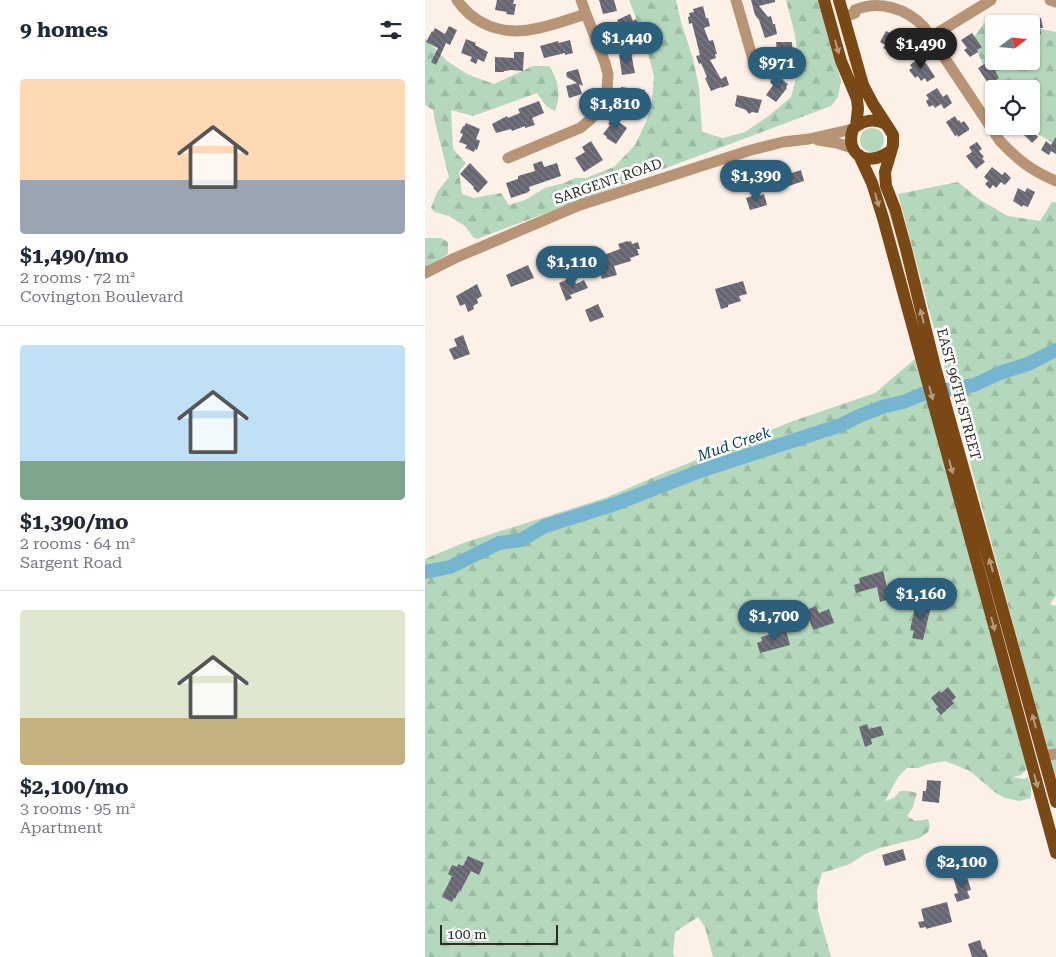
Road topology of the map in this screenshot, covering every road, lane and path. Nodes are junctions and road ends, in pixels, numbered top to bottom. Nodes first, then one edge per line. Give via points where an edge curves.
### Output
1 (457, 0) edge
2 (581, 0) edge
3 (736, 0) edge
4 (824, 0) edge
5 (991, 0) edge
6 (1050, 0) edge
7 (836, 1) edge
8 (1056, 2) edge
9 (586, 14) junction
10 (849, 14) junction
11 (931, 37) junction
12 (754, 63) dead end
13 (886, 124) junction
14 (855, 128) junction
15 (809, 139) junction
16 (891, 151) junction
17 (855, 152) junction
18 (507, 158) dead end
19 (1056, 180) edge
20 (425, 273) edge
21 (929, 365) junction
22 (944, 418) junction
23 (1050, 755) edge
24 (1056, 802) edge
25 (1056, 854) edge

1 - 9 street via 478,20 508,31 533,30
2 - 9 street
3 - 12 street
4 -> 14 main road, EAST 96TH STREET via 844,69 857,99
5 - 11 street
6 - 8 street
7 - 10 main road via 834,13 839,17
9 - 18 street via 607,74 607,90 598,111 577,130
10 - 11 street via 871,5 894,7 917,19
10 - 13 main road, EAST 96TH STREET via 863,85
11 - 19 street via 1000,142 1023,164
13 - 14 main road via 877,120 864,122
13 - 16 main road, EAST 96TH STREET via 893,135
14 - 15 street, SARGENT ROAD
14 - 17 main road, EAST 96TH STREET via 851,139
15 - 17 street, SARGENT ROAD via 837,143
15 - 20 street, SARGENT ROAD via 737,154 580,204
16 - 17 main road via 875,158
21 -> 16 main road, EAST 96TH STREET via 904,242 885,182
17 -> 21 main road, EAST 96TH STREET via 872,184
21 - 22 main road, EAST 96TH STREET
23 -> 22 main road, EAST 96TH STREET
22 -> 25 main road, EAST 96TH STREET
23 - 24 main road, EAST 96TH STREET

